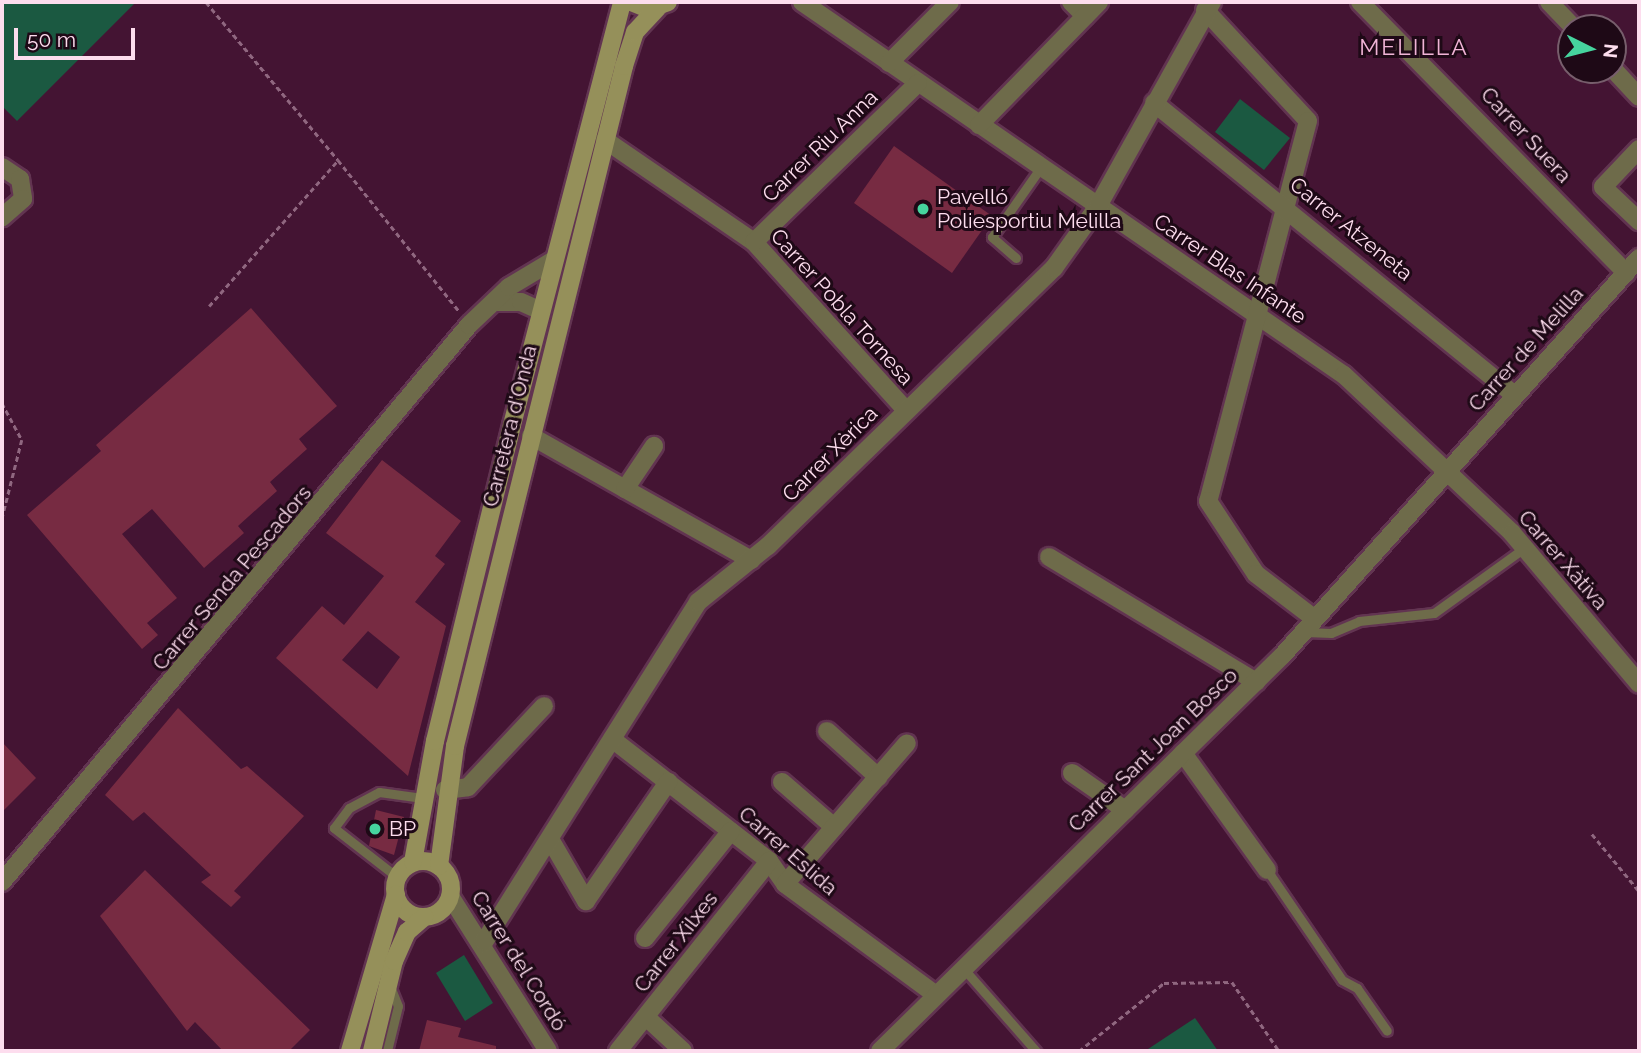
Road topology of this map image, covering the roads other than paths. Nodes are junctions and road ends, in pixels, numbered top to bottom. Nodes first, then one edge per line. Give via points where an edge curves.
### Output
1 (622, 2) edge
2 (631, 2) edge
3 (802, 2) edge
4 (950, 2) edge
5 (1071, 2) edge
6 (1099, 2) edge
7 (663, 5) edge
8 (1209, 6) edge
9 (1372, 6) edge
10 (1085, 16) junction
11 (889, 63) junction
12 (918, 83) junction
13 (1627, 84) edge
14 (1639, 97) edge
15 (1154, 103) junction
16 (979, 125) junction
17 (605, 140) junction
18 (1639, 149) edge
19 (2, 166) edge
20 (1041, 167) junction
21 (1285, 205) junction
22 (1098, 206) junction
23 (2, 217) edge
24 (1639, 221) edge
25 (754, 242) junction
26 (1016, 258) dead end
27 (1639, 258) edge
28 (554, 260) junction
29 (1626, 273) junction
30 (495, 302) junction
31 (541, 311) junction
32 (1255, 314) junction
33 (1515, 395) junction
34 (906, 410) junction
35 (531, 436) junction
36 (654, 446) dead end
37 (1447, 470) junction
38 (625, 489) junction
39 (1524, 548) junction
40 (1049, 557) dead end
41 (751, 560) junction
42 (1309, 625) junction
43 (1256, 682) junction
44 (1639, 684) edge
45 (544, 706) dead end
46 (827, 731) dead end
47 (612, 739) junction
48 (907, 743) dead end
49 (1183, 753) junction
50 (1072, 773) dead end
51 (878, 777) junction
52 (668, 782) junction
53 (782, 782) dead end
54 (445, 790) junction
55 (423, 798) junction
56 (1125, 810) junction
57 (834, 827) junction
58 (731, 831) junction
59 (550, 839) junction
60 (769, 861) junction
61 (413, 862) junction
62 (439, 866) junction
63 (1268, 870) joint
64 (2, 882) edge
65 (785, 884) junction
66 (396, 886) junction
67 (450, 896) junction
68 (424, 917) junction
69 (645, 939) dead end
70 (484, 942) junction
71 (963, 968) junction
72 (388, 984) junction
73 (936, 995) junction
74 (646, 1017) junction
75 (1387, 1031) dead end
76 (350, 1051) edge
77 (372, 1051) edge
78 (387, 1051) edge
79 (548, 1051) edge
80 (618, 1051) edge
81 (682, 1051) edge
82 (880, 1051) edge
83 (1035, 1051) edge

1 - 28 main road, Carretera d'Onda
2 - 7 main road
3 - 11 street, Carrer Blas Infante
4 - 11 street
5 - 10 street
6 - 10 street
7 - 17 main road, Carretera d'Onda via 635,32
8 - 15 street, Carrer Xèrica
8 - 21 street via 1308,121
9 - 29 street, Carrer Suera
10 - 16 street
11 - 12 street, Carrer Blas Infante
12 - 16 street, Carrer Blas Infante
12 - 25 street, Carrer Riu Anna
13 - 14 street
15 - 21 street, Carrer Atzeneta
15 - 22 street, Carrer Xèrica
16 - 20 street, Carrer Blas Infante
17 - 25 street, Carrer Pobla Tornesa
17 - 35 main road, Carretera d'Onda
18 - 24 street via 1604,187
19 - 23 street via 20,178 23,199
20 - 22 street, Carrer Blas Infante
20 - 26 lane via 992,237
21 - 32 street
21 - 33 street, Carrer Atzeneta
22 - 32 street, Carrer Blas Infante
22 - 34 street, Carrer Xèrica via 1054,268
25 - 34 street, Carrer Pobla Tornesa
27 - 29 street, Carrer de Melilla
28 - 30 street, Carrer Senda Pescadors
28 - 31 main road, Carretera d'Onda
29 - 33 street, Carrer de Melilla
30 - 31 street via 521,302
30 - 64 street, Carrer Senda Pescadors via 469,325
31 - 55 main road, Carretera d'Onda
32 - 37 street, Carrer Blas Infante via 1344,374
32 - 42 street via 1208,501 1256,574
33 - 37 street, Carrer de Melilla
34 - 41 street, Carrer Xèrica
35 - 38 street
35 - 54 main road, Carretera d'Onda
36 - 38 street
37 - 39 street, Carrer Xàtiva
37 - 42 street, Carrer Sant Joan Bosco
38 - 41 street
39 - 42 lane via 1434,613 1359,621 1331,634
39 - 44 street, Carrer Xàtiva
40 - 43 street
41 - 47 street, Carrer Xèrica via 698,602
42 - 43 street, Carrer Sant Joan Bosco
43 - 49 street, Carrer Sant Joan Bosco
45 - 54 street via 468,787
46 - 51 street
47 - 52 street, Carrer Eslida
47 - 59 street, Carrer Xèrica
48 - 51 street
49 - 56 street, Carrer Sant Joan Bosco
49 - 63 street
50 - 56 street
51 - 57 street
52 - 58 street, Carrer Eslida
52 - 59 street via 586,901
53 - 57 street
54 - 62 main road, Carretera d'Onda
55 - 61 main road, Carretera d'Onda
55 - 66 lane via 379,792 349,808 334,828
56 - 71 street, Carrer Sant Joan Bosco
57 - 65 street
58 - 60 street, Carrer Eslida
58 - 69 street
59 - 70 street, Carrer Xèrica
60 - 65 street, Carrer Eslida
60 - 74 street, Carrer Xilxes
61 - 62 main road
61 - 66 main road
62 - 67 main road via 450,879
63 - 75 lane via 1342,980 1357,988
65 - 73 street, Carrer Eslida
66 - 68 main road via 406,911
66 - 76 main road
67 - 68 main road via 441,911
67 - 70 street, Carrer del Cordó
68 - 72 main road via 407,932
70 - 79 street, Carrer del Cordó
71 - 73 street, Carrer Sant Joan Bosco
71 - 83 lane
72 - 77 main road
72 - 78 lane via 398,1006
73 - 82 street, Carrer Sant Joan Bosco
74 - 80 street, Carrer Xilxes
74 - 81 street

